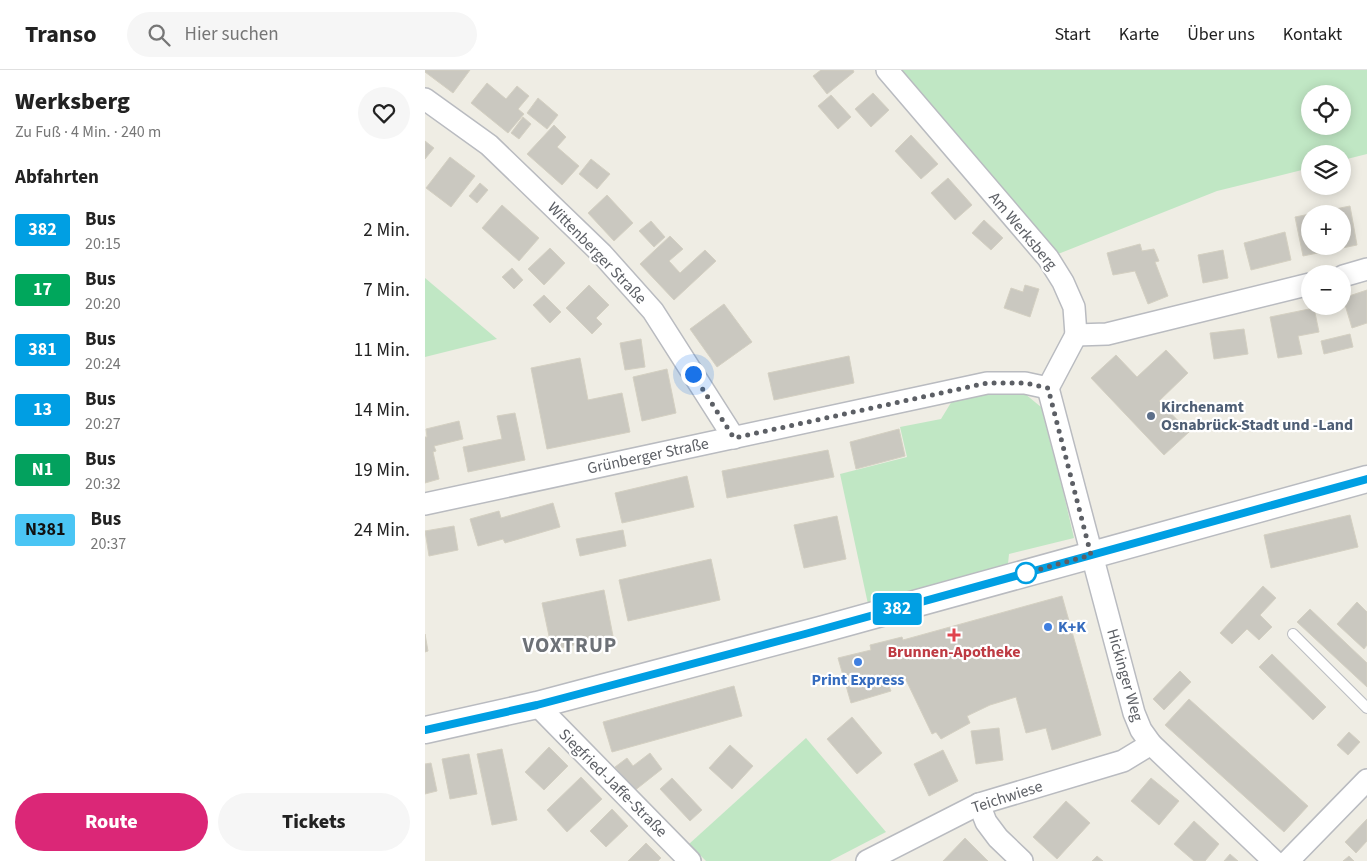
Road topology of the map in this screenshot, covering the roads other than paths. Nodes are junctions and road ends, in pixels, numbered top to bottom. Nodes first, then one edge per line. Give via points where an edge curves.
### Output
1 (887, 70) edge
2 (425, 99) edge
3 (1367, 269) edge
4 (1351, 274) edge
5 (1301, 286) edge
6 (1076, 335) junction
7 (1048, 388) junction
8 (734, 438) junction
9 (1367, 479) edge
10 (425, 504) edge
11 (1091, 555) junction
12 (1293, 634) dead end
13 (537, 705) junction
14 (1367, 708) edge
15 (425, 730) edge
16 (1151, 744) junction
17 (1367, 780) edge
18 (979, 804) junction
19 (690, 861) edge
20 (867, 861) edge
21 (1022, 861) edge
22 (1274, 861) edge
23 (1288, 861) edge

1 - 6 street, Am Werksberg via 1048,258 1074,308
2 - 8 street, Wittenberger Straße via 489,146 602,254 653,311
3 - 4 street
5 - 6 street via 1107,334
6 - 7 street
7 - 8 street, Grünberger Straße via 1025,383 987,383
7 - 11 street
8 - 10 street, Grünberger Straße
9 - 11 street
11 - 13 street
11 - 16 street, Hickinger Weg via 1134,713
12 - 14 lane
13 - 15 street
13 - 19 street, Siegfried-Jaffe-Straße
16 - 18 street, Teichwiese via 1123,762
16 - 22 street, Hickinger Weg
17 - 23 street
18 - 20 street, Teichwiese
18 - 21 street via 986,822

